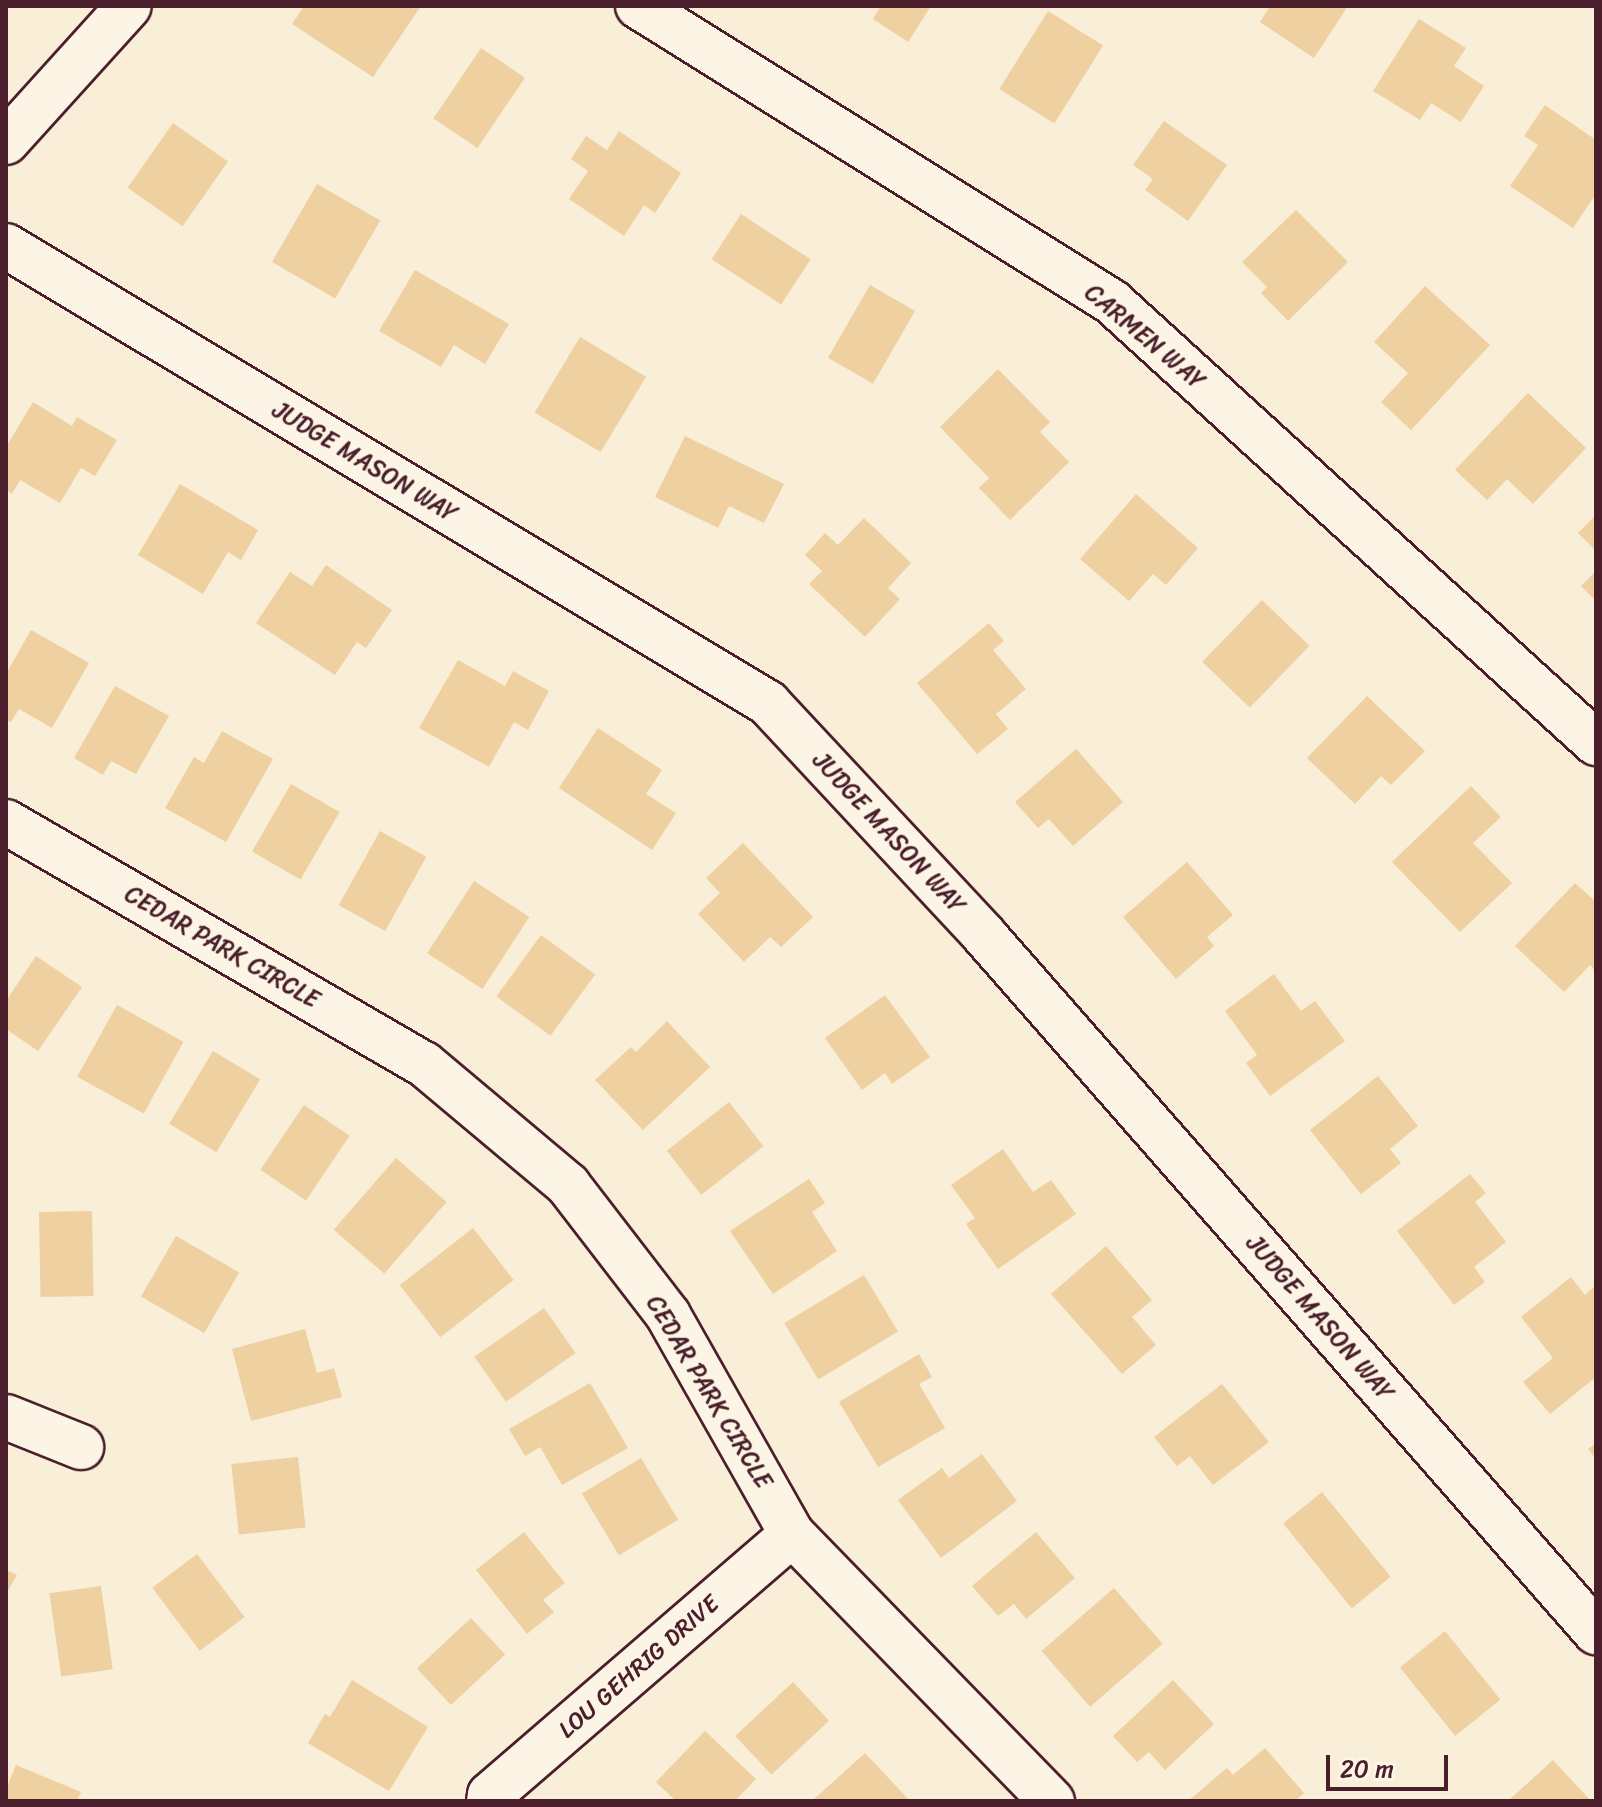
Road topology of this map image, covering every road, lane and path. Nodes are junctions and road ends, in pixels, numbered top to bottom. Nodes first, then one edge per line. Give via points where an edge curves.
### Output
1 (129, 6) edge
2 (638, 6) edge
3 (6, 142) edge
4 (6, 246) edge
5 (1596, 743) edge
6 (6, 822) edge
7 (6, 1417) edge
8 (81, 1447) dead end
9 (792, 1534) junction
10 (1596, 1632) edge
11 (489, 1801) edge
12 (1052, 1801) edge

1 - 3 street
2 - 5 street, CARMEN WAY via 1112,302
4 - 10 street, JUDGE MASON WAY via 768,703 984,935
6 - 9 street, CEDAR PARK CIRCLE via 424,1064 568,1185 668,1315
7 - 8 street
9 - 11 street, LOU GEHRIG DRIVE
9 - 12 street, CEDAR PARK CIRCLE

